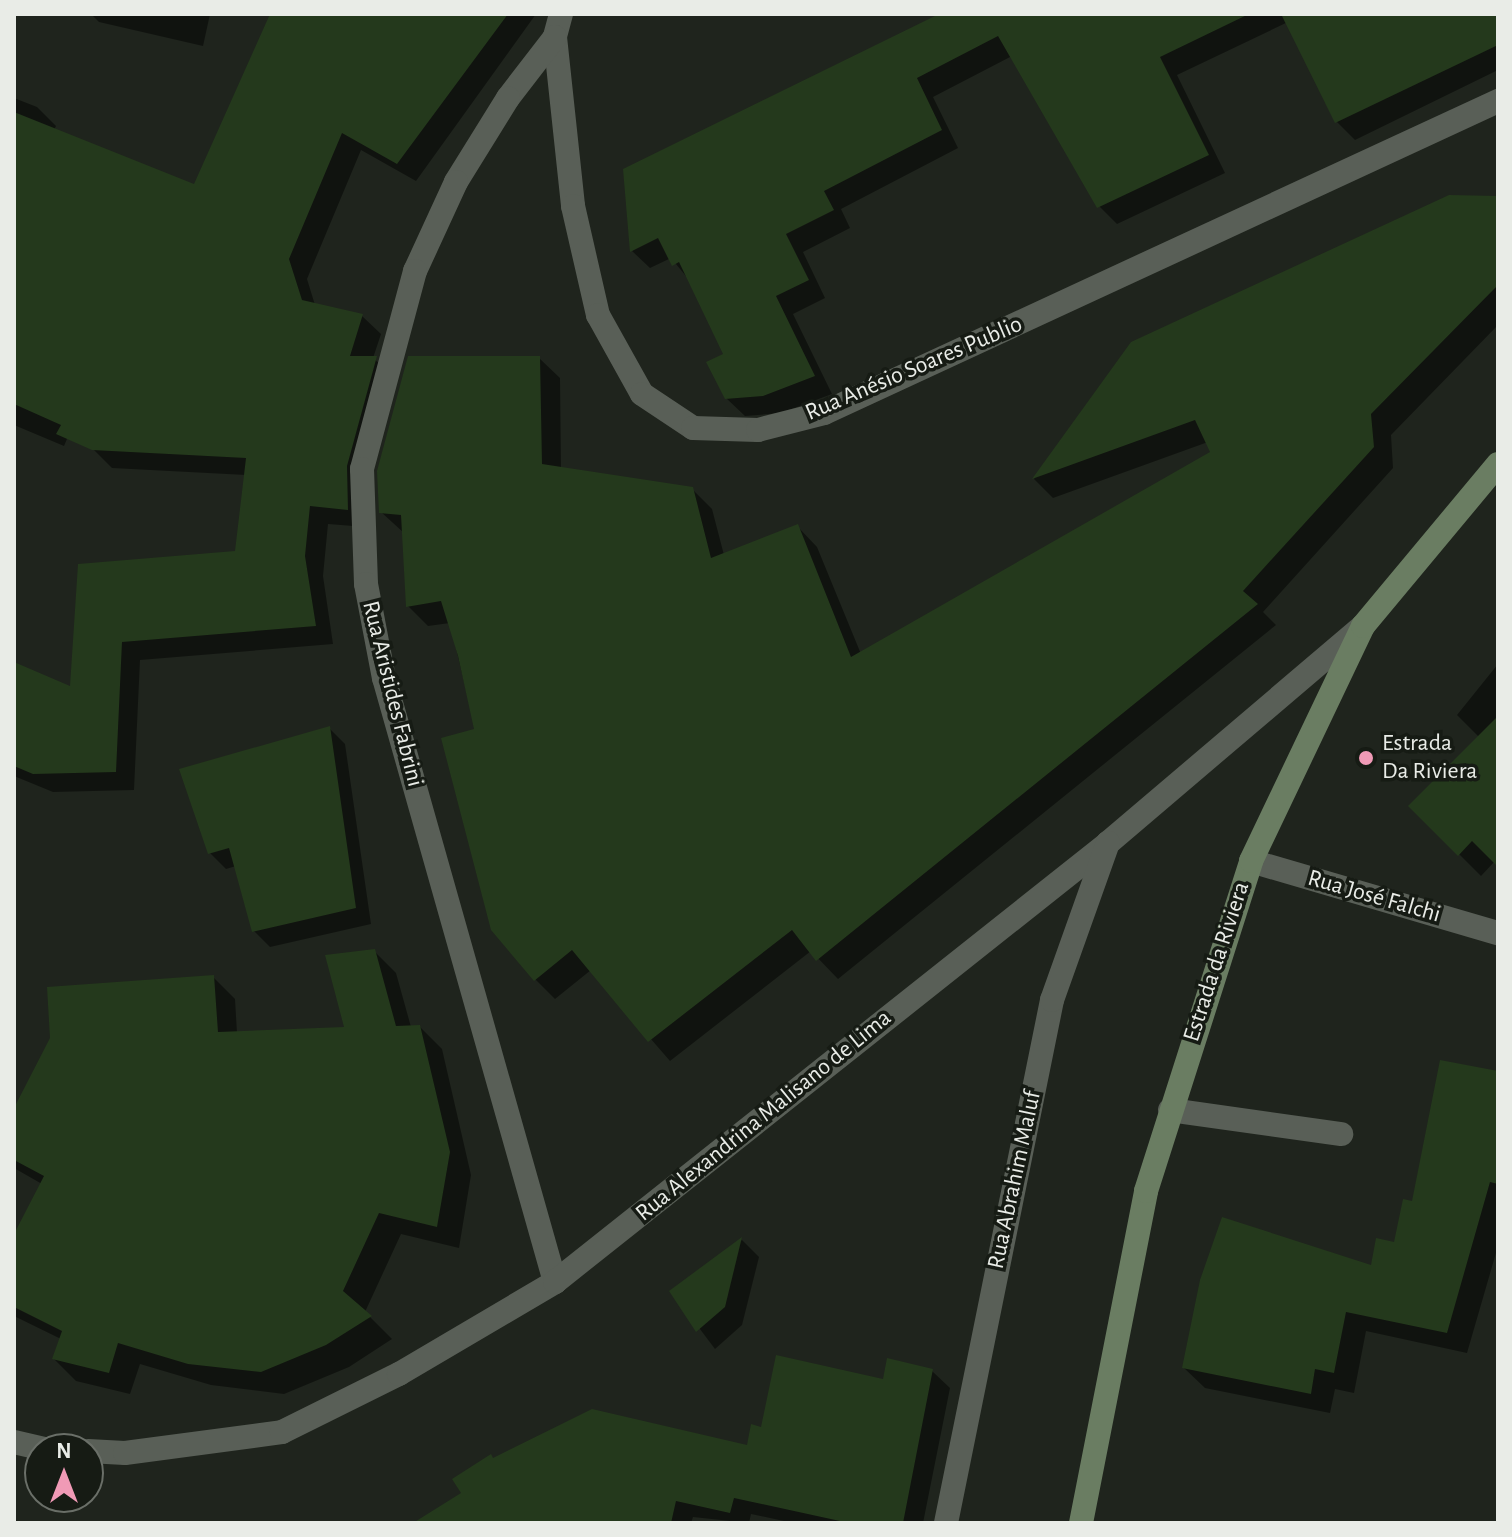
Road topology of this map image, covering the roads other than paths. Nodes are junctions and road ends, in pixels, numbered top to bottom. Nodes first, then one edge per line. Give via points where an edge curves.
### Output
1 (558, 26) edge
2 (1498, 101) edge
3 (1498, 464) edge
4 (1363, 626) junction
5 (1108, 843) junction
6 (1251, 861) junction
7 (1498, 933) edge
8 (1170, 1110) junction
9 (1341, 1134) dead end
10 (555, 1282) junction
11 (104, 1452) edge
12 (946, 1523) edge
13 (1081, 1523) edge

1 - 2 street, Rua Anésio Soares Publio via 573,206 598,315 642,394 693,428 758,430 824,413
1 - 10 street, Rua Aristides Fabrini via 456,182 415,271 362,469 366,584 384,678
3 - 4 street, Estrada da Riviera
4 - 5 street, Rua Alexandrina Malisano de Lima
4 - 6 street, Estrada da Riviera
5 - 10 street, Rua Alexandrina Malisano de Lima
5 - 12 street, Rua Abrahim Maluf via 1052,1000
6 - 7 street, Rua José Falchi
6 - 8 street, Estrada da Riviera
8 - 9 street
8 - 13 street, Estrada da Riviera via 1146,1191
10 - 11 street, Rua Alexandrina Malisano de Lima via 399,1374 282,1432

